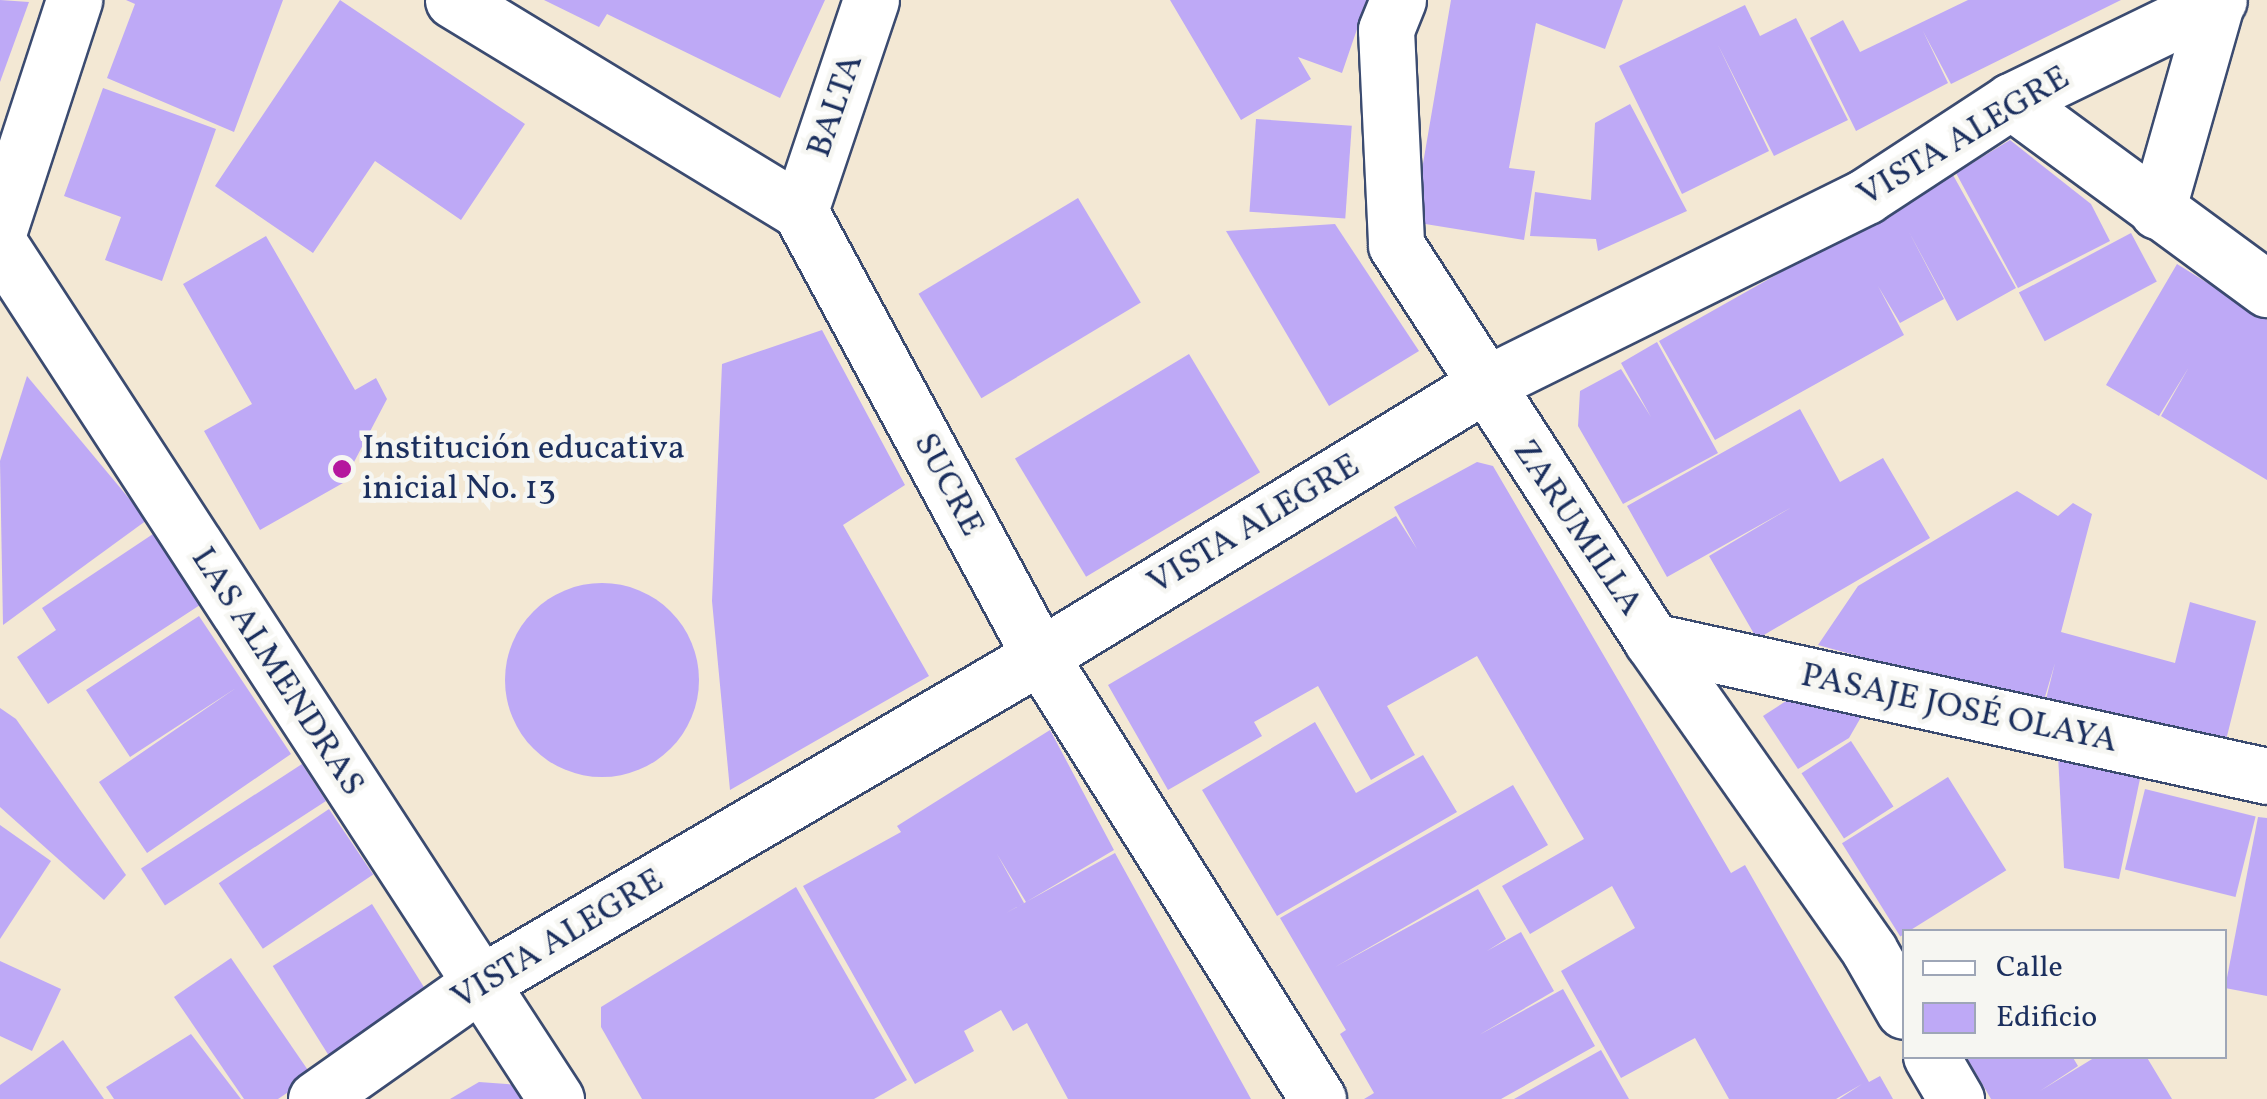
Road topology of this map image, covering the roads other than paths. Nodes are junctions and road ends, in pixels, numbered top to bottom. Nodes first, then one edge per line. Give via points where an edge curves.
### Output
1 (74, 0) edge
2 (453, 0) edge
3 (871, 0) edge
4 (1398, 0) edge
5 (2218, 1) edge
6 (2011, 100) junction
7 (2157, 211) junction
8 (800, 212) junction
9 (0, 227) edge
10 (0, 245) edge
11 (2267, 289) edge
12 (1482, 386) junction
13 (1652, 641) junction
14 (1040, 656) junction
15 (2267, 776) edge
16 (480, 984) junction
17 (1902, 1008) edge
18 (1933, 1059) edge
19 (316, 1099) edge
20 (556, 1099) edge
21 (1318, 1099) edge
22 (1956, 1099) edge

1 - 9 street
2 - 8 street
3 - 8 street, BALTA
4 - 12 street, ZARUMILLA via 1386,30 1396,245
5 - 6 street, VISTA ALEGRE
5 - 7 street
6 - 7 street
6 - 12 street, VISTA ALEGRE via 1866,196
7 - 11 street
8 - 14 street, SUCRE
10 - 16 street, LAS ALMENDRAS
12 - 13 street, ZARUMILLA
12 - 14 street, VISTA ALEGRE
13 - 15 street, PASAJE JOSÉ OLAYA
13 - 17 street, ZARUMILLA via 1869,950
14 - 16 street, VISTA ALEGRE
14 - 21 street, SUCRE
16 - 19 street, VISTA ALEGRE
16 - 20 street, LAS ALMENDRAS
18 - 22 street

